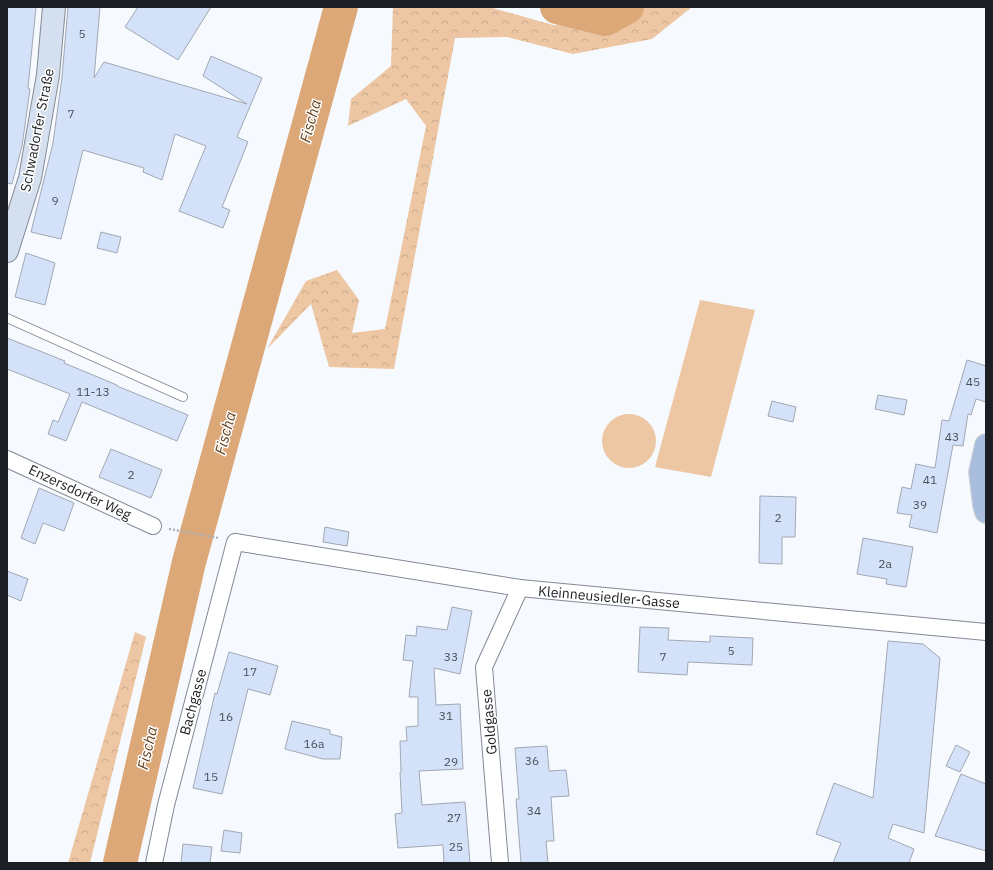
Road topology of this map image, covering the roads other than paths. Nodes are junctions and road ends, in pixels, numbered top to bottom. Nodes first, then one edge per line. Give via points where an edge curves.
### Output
1 (54, 7) edge
2 (7, 251) edge
3 (7, 318) edge
4 (183, 397) dead end
5 (986, 445) edge
6 (7, 459) edge
7 (986, 512) edge
8 (153, 526) dead end
9 (235, 542) joint
10 (520, 588) junction
11 (986, 632) edge
12 (154, 863) edge
13 (500, 863) edge

1 - 2 main road, Schwadorfer Straße via 48,75 30,178
3 - 4 lane
5 - 7 main road via 980,472
6 - 8 street, Enzersdorfer Weg
9 - 10 street, Kleinneusiedler-Gasse
9 - 12 street, Bachgasse via 166,805
10 - 11 street, Kleinneusiedler-Gasse
10 - 13 street, Goldgasse via 484,667

